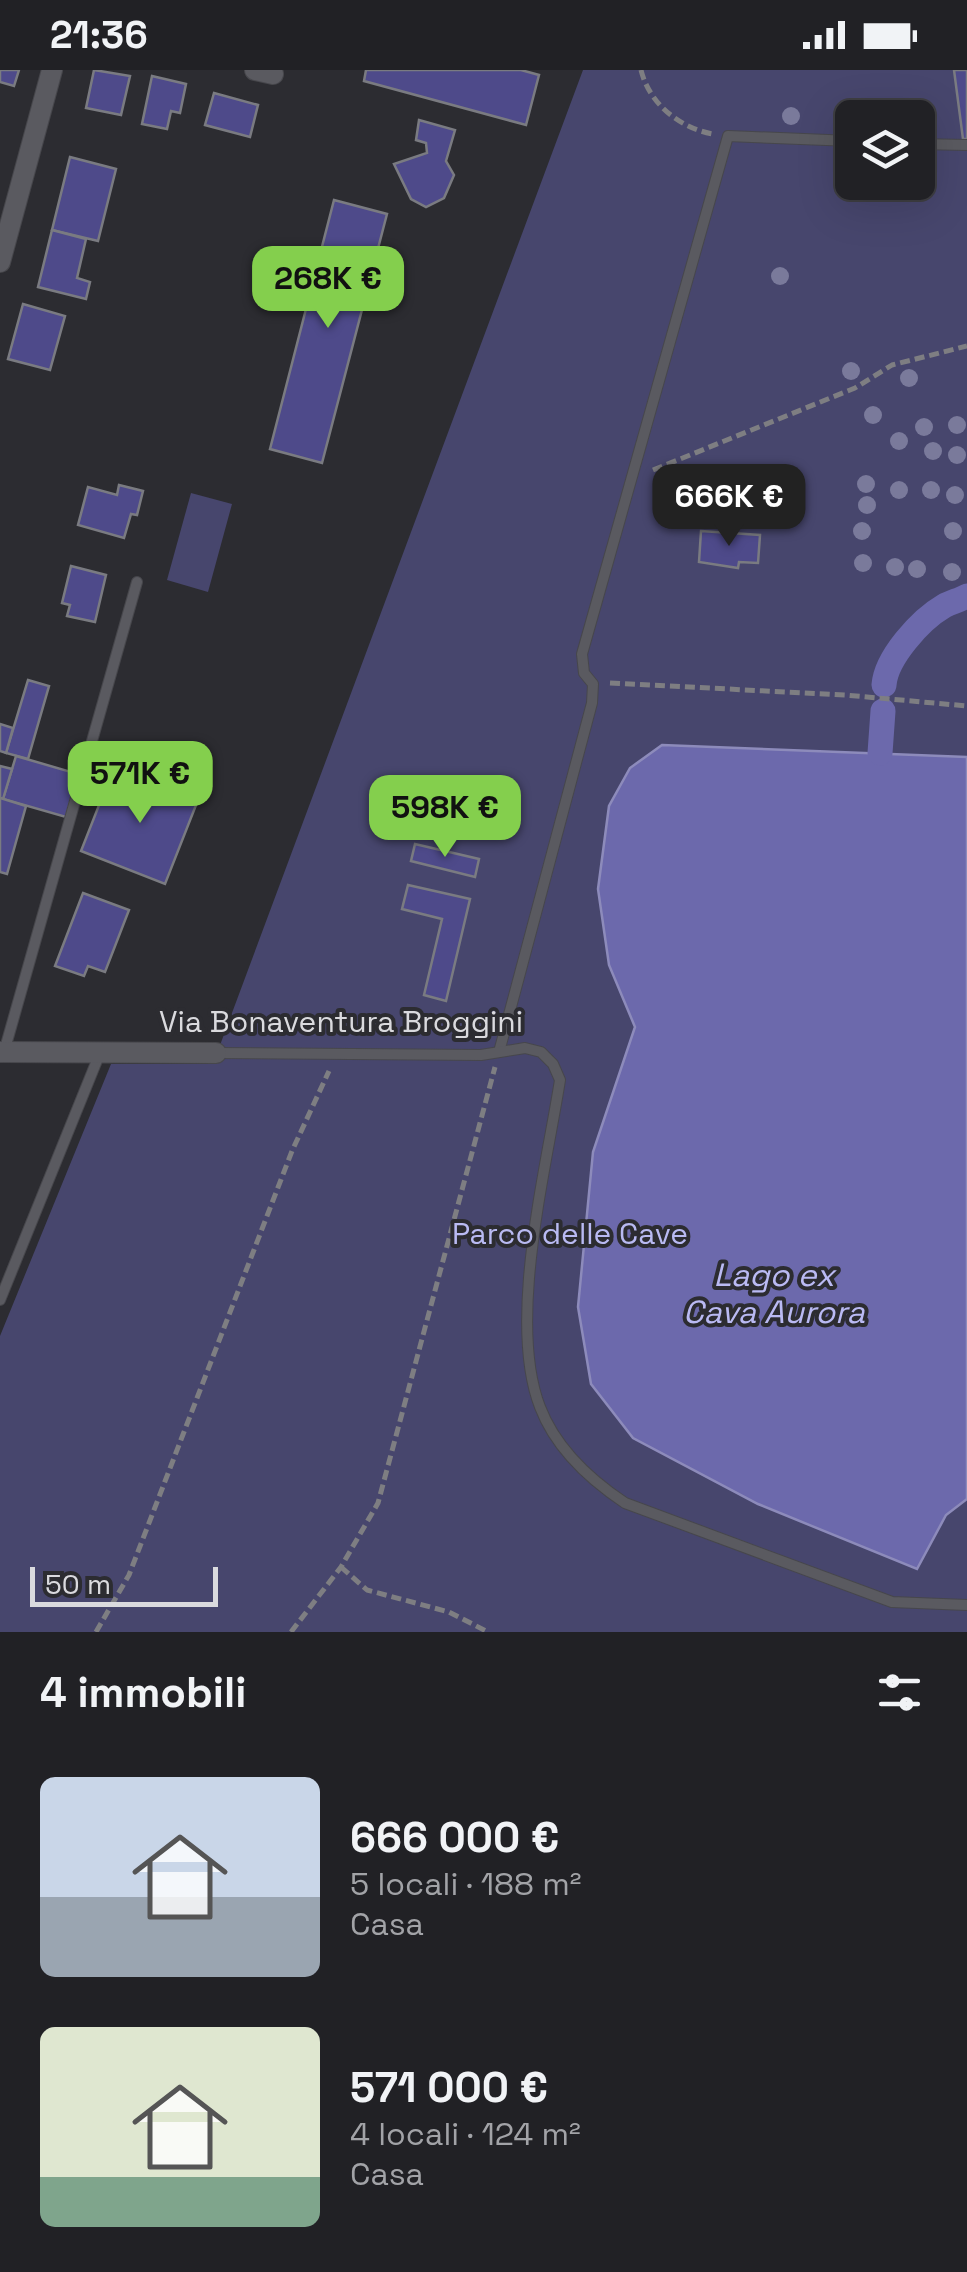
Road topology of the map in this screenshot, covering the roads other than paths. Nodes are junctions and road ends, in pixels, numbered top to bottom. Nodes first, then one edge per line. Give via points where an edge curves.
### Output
1 (52, 70) edge
2 (835, 140) edge
3 (935, 145) edge
4 (967, 146) edge
5 (0, 259) edge
6 (137, 582) dead end
7 (2, 1050) edge
8 (100, 1052) junction
9 (499, 1052) junction
10 (216, 1053) joint
11 (0, 1300) edge
12 (967, 1605) edge

1 - 5 street
2 - 9 lane via 728,136 582,654 592,703
3 - 4 lane
6 - 7 lane, Via Bonaventura Broggini
7 - 8 street, Via Bonaventura Broggini
8 - 10 street, Via Bonaventura Broggini
8 - 11 lane
9 - 10 lane, Via Bonaventura Broggini
9 - 12 lane, Via Bonaventura Broggini via 541,1052 560,1080 526,1290 530,1372 548,1426 568,1456 625,1503 892,1602

